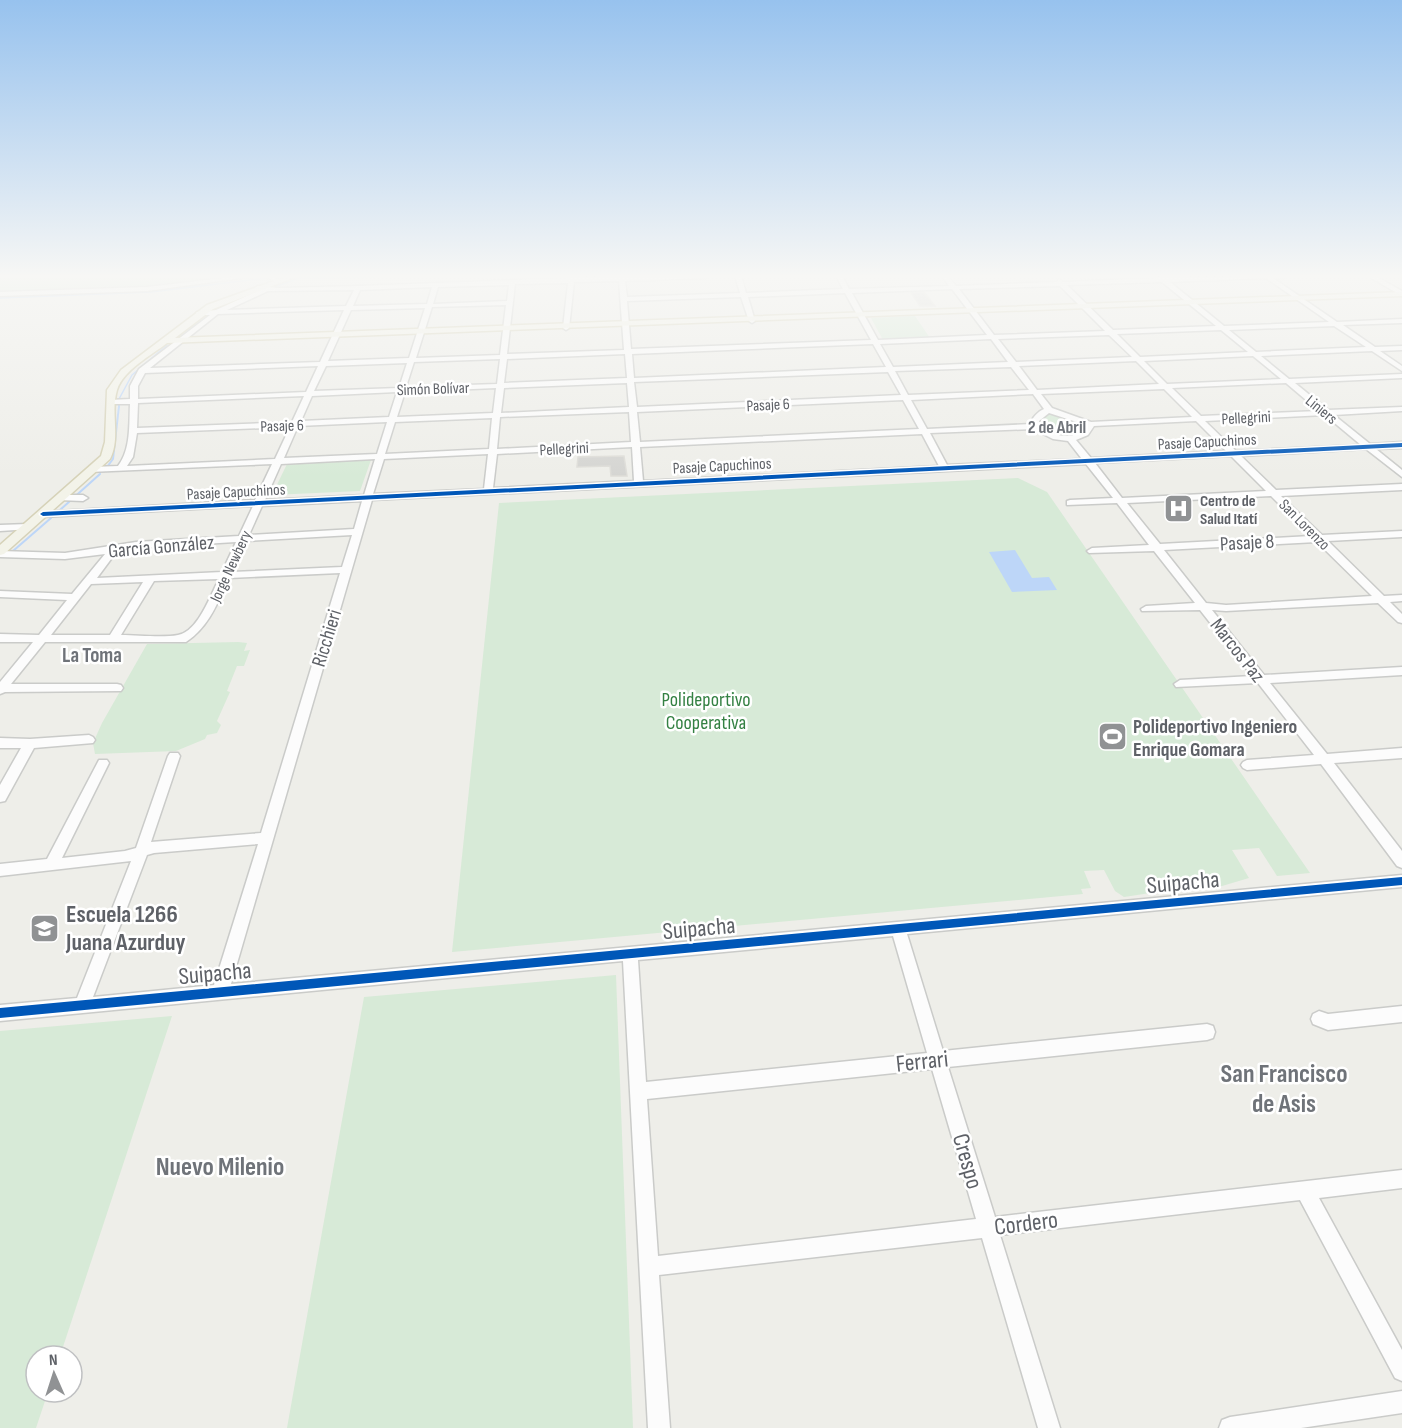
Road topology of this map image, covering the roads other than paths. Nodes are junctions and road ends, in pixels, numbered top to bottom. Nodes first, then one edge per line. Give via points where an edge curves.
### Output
1 (171, 343) edge
2 (172, 343) edge
3 (333, 343) edge
4 (417, 343) edge
5 (505, 343) edge
6 (627, 343) edge
7 (838, 343) edge
8 (876, 343) edge
9 (998, 343) edge
10 (1121, 343) edge
11 (1240, 343) edge
12 (1363, 343) edge
13 (1402, 348) edge
14 (1372, 349) junction
15 (628, 352) junction
16 (1254, 354) junction
17 (503, 357) junction
18 (1137, 359) junction
19 (411, 361) junction
20 (1015, 364) junction
21 (323, 365) junction
22 (890, 368) junction
23 (1402, 369) edge
24 (142, 371) junction
25 (1402, 376) edge
26 (630, 379) junction
27 (1287, 381) junction
28 (500, 385) junction
29 (1164, 386) junction
30 (402, 389) junction
31 (1036, 391) junction
32 (309, 393) junction
33 (905, 396) junction
34 (135, 400) junction
35 (112, 402) junction
36 (1049, 410) junction
37 (1402, 410) edge
38 (633, 411) junction
39 (1327, 413) junction
40 (496, 417) junction
41 (1198, 419) junction
42 (392, 421) junction
43 (295, 424) junction
44 (1090, 424) junction
45 (1035, 426) junction
46 (923, 429) junction
47 (133, 431) junction
48 (1071, 439) junction
49 (636, 445) junction
50 (1402, 445) edge
51 (1368, 447) junction
52 (492, 452) junction
53 (1233, 453) junction
54 (380, 457) junction
55 (1088, 460) junction
56 (278, 462) junction
57 (944, 467) junction
58 (120, 469) junction
59 (92, 470) junction
60 (1402, 474) edge
61 (639, 483) junction
62 (1402, 487) edge
63 (488, 491) junction
64 (1273, 493) junction
65 (368, 497) junction
66 (1119, 500) junction
67 (259, 503) junction
68 (1070, 504) dead end
69 (43, 514) junction
70 (28, 527) junction
71 (0, 528) edge
72 (357, 532) junction
73 (1402, 534) edge
74 (1319, 538) junction
75 (242, 540) junction
76 (1156, 547) junction
77 (115, 548) junction
78 (1092, 551) dead end
79 (0, 552) edge
80 (346, 570) junction
81 (224, 577) junction
82 (150, 579) junction
83 (88, 581) junction
84 (1402, 590) edge
85 (0, 594) edge
86 (1376, 595) junction
87 (76, 597) junction
88 (1402, 598) edge
89 (1203, 606) junction
90 (1146, 609) dead end
91 (1402, 620) edge
92 (0, 638) edge
93 (112, 639) junction
94 (40, 640) junction
95 (1402, 671) edge
96 (1261, 680) junction
97 (1180, 684) dead end
98 (117, 688) dead end
99 (0, 689) edge
100 (89, 740) dead end
101 (0, 743) edge
102 (30, 744) junction
103 (1402, 753) edge
104 (174, 756) dead end
105 (1324, 759) junction
106 (104, 764) dead end
107 (1247, 765) dead end
108 (0, 797) edge
109 (266, 838) junction
110 (141, 852) junction
111 (1402, 862) edge
112 (51, 865) junction
113 (0, 870) edge
114 (1402, 881) edge
115 (898, 929) junction
116 (630, 954) junction
117 (220, 993) junction
118 (82, 1005) junction
119 (0, 1013) edge
120 (1402, 1014) edge
121 (1319, 1020) dead end
122 (1207, 1032) dead end
123 (939, 1060) junction
124 (638, 1091) junction
125 (1402, 1179) edge
126 (1305, 1190) junction
127 (988, 1227) junction
128 (649, 1268) junction
129 (1402, 1371) edge
130 (1402, 1402) edge
131 (659, 1428) edge
132 (1048, 1428) edge
133 (1230, 1428) edge

1 - 35 main road via 124,372 116,381
2 - 24 street
3 - 21 street, Jorge Newbery
4 - 19 street, Ricchieri
5 - 17 street
6 - 15 street
7 - 15 street
8 - 22 street
9 - 20 street
10 - 18 street, San Lorenzo
11 - 16 street, Liniers
12 - 14 street
13 - 14 street, Simón Bolívar
14 - 16 street, Simón Bolívar
14 - 23 street
15 - 17 street
15 - 26 street
16 - 18 street, Simón Bolívar
16 - 27 street, Liniers
17 - 19 street
17 - 28 street
18 - 20 street, Simón Bolívar
18 - 29 street, San Lorenzo
19 - 21 street
19 - 30 street, Ricchieri
20 - 22 street, Simón Bolívar
20 - 31 street
21 - 24 street
21 - 32 street, Jorge Newbery
22 - 26 street, Simón Bolívar
22 - 33 street
24 - 34 street via 135,381
25 - 27 street, Pasaje 6
26 - 28 street, Simón Bolívar
26 - 38 street
27 - 29 street, Pasaje 6
27 - 39 street, Liniers
28 - 30 street, Simón Bolívar
28 - 40 street
29 - 31 street, Pasaje 6
29 - 41 street, San Lorenzo
30 - 32 street, Simón Bolívar
30 - 42 street, Ricchieri
31 - 33 street, Pasaje 6
31 - 36 street
32 - 34 street, Simón Bolívar
32 - 43 street, Jorge Newbery
33 - 38 street, Pasaje 6
33 - 46 street
34 - 35 street, Simón Bolívar
34 - 47 street
35 - 59 main road via 106,457
36 - 44 street
36 - 45 street via 1035,421
37 - 39 street, Pellegrini
38 - 40 street, Pasaje 6
38 - 49 street
39 - 41 street, Pellegrini
39 - 51 street, Liniers
40 - 42 street, Pasaje 6
40 - 52 street
41 - 44 street, Pellegrini
41 - 53 street, San Lorenzo
42 - 43 street, Pasaje 6
42 - 54 street, Ricchieri
43 - 47 street, Pasaje 6
43 - 56 street, Jorge Newbery
44 - 48 street via 1089,430
45 - 46 street, Pellegrini
45 - 48 street
46 - 49 street, Pellegrini
46 - 57 street
47 - 58 street via 129,457
48 - 55 street, Marcos Paz
49 - 52 street, Pellegrini
49 - 61 street
50 - 51 street, Pasaje Capuchinos
51 - 53 street, Pasaje Capuchinos
51 - 60 street, Liniers
52 - 54 street, Pellegrini
52 - 63 street
53 - 55 street, Pasaje Capuchinos
53 - 64 street, San Lorenzo
54 - 56 street, Pellegrini
54 - 65 street, Ricchieri
55 - 57 street, Pasaje Capuchinos
55 - 66 street, Marcos Paz
56 - 58 street, Pellegrini
56 - 67 street, Jorge Newbery
57 - 61 street, Pasaje Capuchinos
58 - 59 street, Pellegrini
59 - 69 main road via 72,498
61 - 63 street, Pasaje Capuchinos
62 - 64 street
63 - 65 street, Pasaje Capuchinos
64 - 66 street
64 - 74 street, San Lorenzo
65 - 67 street, Pasaje Capuchinos
65 - 72 street, Ricchieri
66 - 68 street
66 - 76 street, Marcos Paz
67 - 69 street, Pasaje Capuchinos
67 - 75 street, Jorge Newbery
69 - 70 main road
70 - 71 street
70 - 79 main road
72 - 75 street, García González
72 - 80 street, Ricchieri
73 - 74 street, Pasaje 8
74 - 76 street, Pasaje 8
74 - 86 street, San Lorenzo
75 - 77 street, García González
75 - 81 street, Jorge Newbery
76 - 78 street, Pasaje 8
76 - 89 street, Marcos Paz
77 - 79 street, García González via 65,556
77 - 83 street
80 - 81 street
80 - 109 street, Ricchieri
81 - 82 street
81 - 93 street, Jorge Newbery via 208,613 182,639
82 - 83 street
82 - 93 street
83 - 87 street
84 - 86 street
85 - 87 street
86 - 88 street
86 - 89 street via 1226,608
86 - 91 street, San Lorenzo
87 - 94 street
89 - 90 street
89 - 96 street, Marcos Paz
92 - 94 street
93 - 94 street
94 - 99 street
95 - 96 street
96 - 97 street
96 - 105 street, Marcos Paz
98 - 99 street
100 - 102 street
101 - 102 street
102 - 108 street
103 - 105 street
104 - 110 street
105 - 107 street
105 - 111 street, Marcos Paz
106 - 112 street
109 - 110 street via 154,847
109 - 117 street, Ricchieri
110 - 112 street
110 - 118 street
112 - 113 street
114 - 115 street, Suipacha
115 - 116 street, Suipacha
115 - 123 street, Crespo
116 - 117 street, Suipacha
116 - 124 street
117 - 118 street, Suipacha
118 - 119 street, Suipacha
120 - 121 street
122 - 123 street, Ferrari
123 - 124 street, Ferrari
123 - 127 street, Crespo
124 - 128 street
125 - 126 street, Cordero
126 - 127 street, Cordero
126 - 129 street
127 - 128 street, Cordero
127 - 132 street, Crespo
128 - 131 street
130 - 133 street

